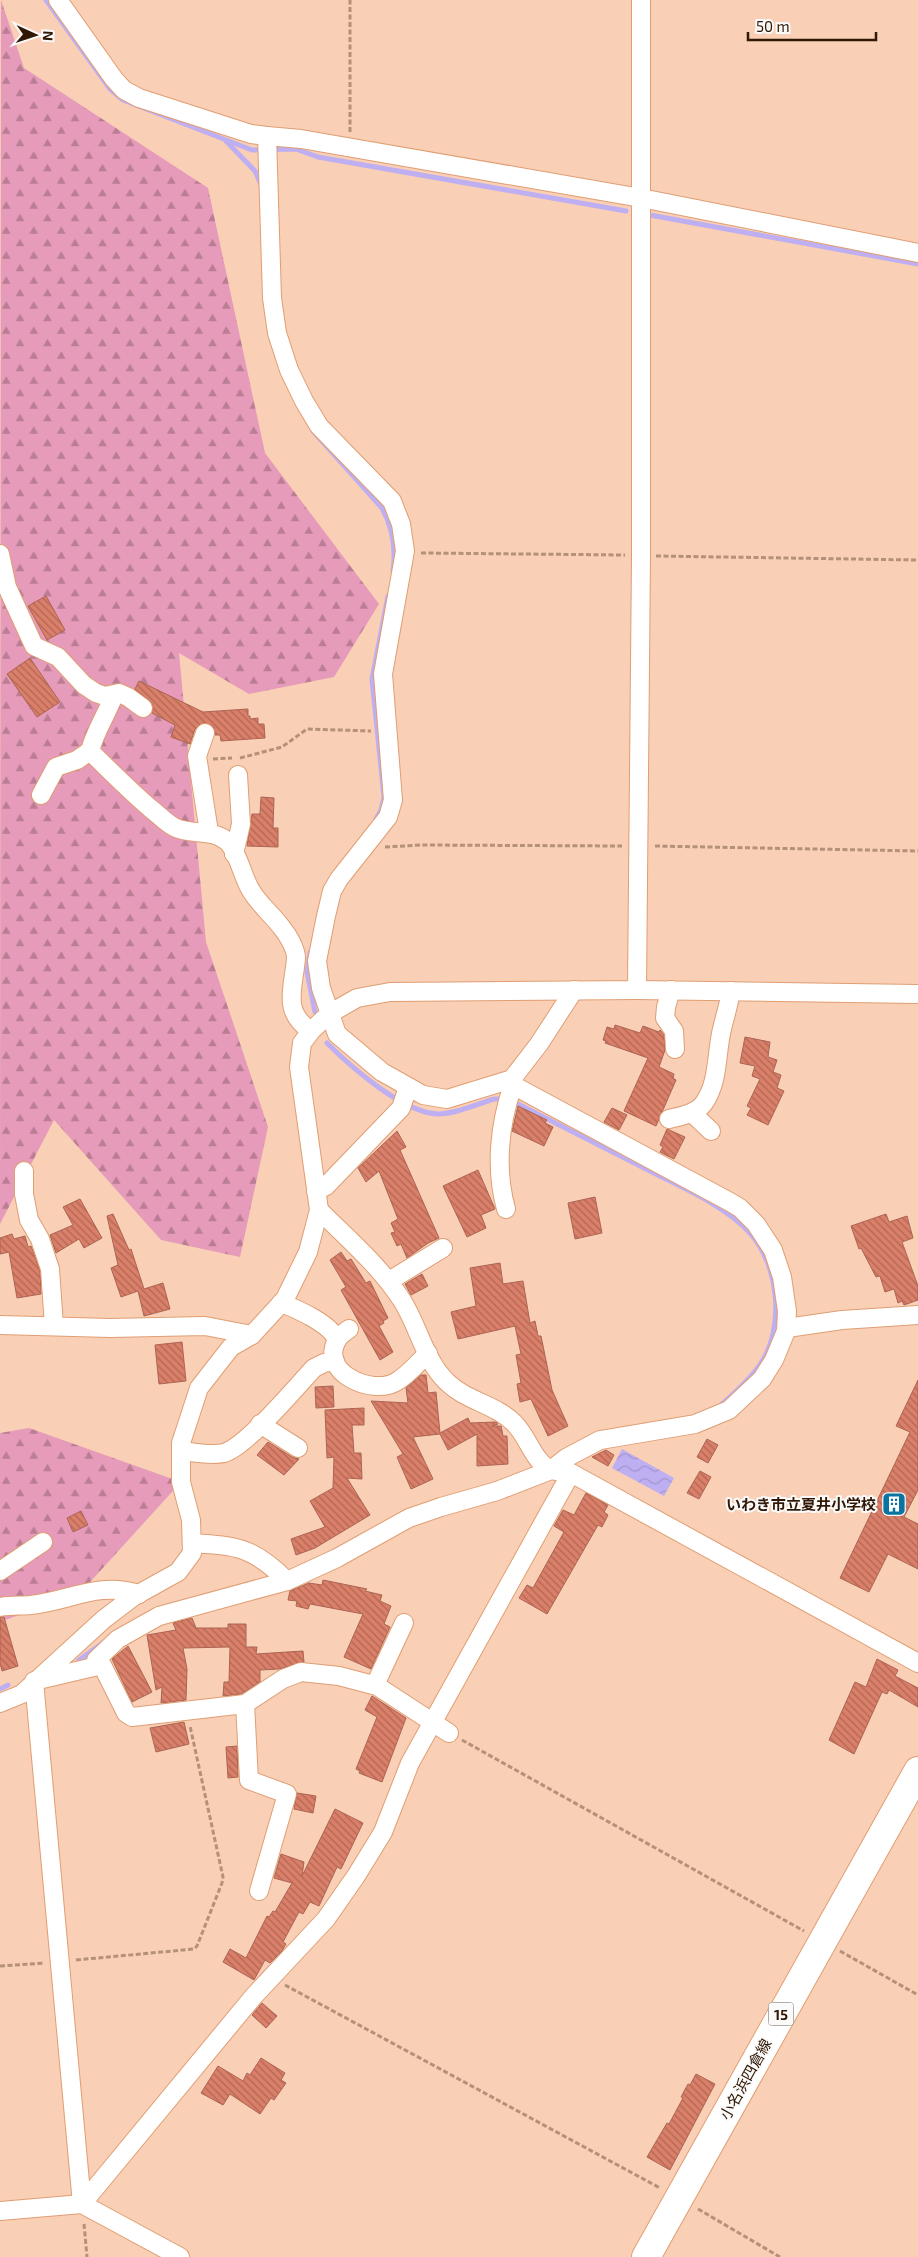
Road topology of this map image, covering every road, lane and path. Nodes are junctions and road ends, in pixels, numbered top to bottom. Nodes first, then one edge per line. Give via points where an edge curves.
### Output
1 (58, 0) edge
2 (350, 0) edge
3 (641, 0) edge
4 (267, 146) junction
5 (350, 148) junction
6 (641, 198) junction
7 (918, 253) edge
8 (0, 554) edge
9 (114, 695) junction
10 (143, 708) dead end
11 (205, 733) dead end
12 (374, 740) dead end
13 (90, 750) junction
14 (197, 752) junction
15 (238, 775) dead end
16 (41, 795) dead end
17 (208, 832) junction
18 (640, 846) junction
19 (379, 847) dead end
20 (918, 851) edge
21 (234, 854) junction
22 (574, 990) junction
23 (637, 990) junction
24 (671, 990) junction
25 (732, 991) junction
26 (918, 994) edge
27 (329, 1014) junction
28 (311, 1031) junction
29 (675, 1049) dead end
30 (509, 1092) junction
31 (405, 1099) junction
32 (692, 1113) junction
33 (669, 1119) dead end
34 (711, 1131) dead end
35 (24, 1171) dead end
36 (316, 1191) junction
37 (319, 1210) junction
38 (506, 1210) dead end
39 (443, 1248) dead end
40 (389, 1281) junction
41 (282, 1302) junction
42 (918, 1315) edge
43 (0, 1325) edge
44 (54, 1326) junction
45 (786, 1328) junction
46 (252, 1334) junction
47 (428, 1354) junction
48 (335, 1361) junction
49 (260, 1424) junction
50 (298, 1448) dead end
51 (181, 1451) junction
52 (546, 1466) junction
53 (571, 1473) junction
54 (44, 1542) dead end
55 (192, 1543) junction
56 (0, 1571) edge
57 (282, 1576) junction
58 (139, 1594) junction
59 (0, 1607) edge
60 (404, 1622) dead end
61 (103, 1626) junction
62 (96, 1660) junction
63 (918, 1663) edge
64 (34, 1681) junction
65 (375, 1685) junction
66 (0, 1703) edge
67 (245, 1704) junction
68 (187, 1711) junction
69 (433, 1722) junction
70 (449, 1733) joint
71 (918, 1771) edge
72 (259, 1891) dead end
73 (822, 1940) junction
74 (61, 1961) junction
75 (0, 1966) edge
76 (271, 1978) junction
77 (918, 1995) edge
78 (679, 2198) junction
79 (82, 2204) junction
80 (0, 2211) edge
81 (86, 2257) edge
82 (180, 2257) edge
83 (646, 2257) edge
84 (780, 2257) edge

1 - 4 street via 124,90 139,98 251,134
2 - 5 path
3 - 6 street
4 - 5 street
4 - 27 street via 272,298 277,333 289,370 320,426 392,501 406,551 383,674 393,800 388,817 332,891 317,961
5 - 6 street
6 - 7 street
6 - 18 street
8 - 9 street via 7,586 34,646 58,657 96,693
9 - 10 street via 128,696
9 - 13 street
11 - 14 street
12 - 14 path via 372,731 307,729 286,745 265,753 220,759
13 - 16 street via 77,760 56,767
13 - 17 street via 123,785 174,827
14 - 17 street
15 - 21 street via 241,824
17 - 21 street via 229,843
18 - 19 path
18 - 20 path
18 - 23 street
21 - 28 street via 249,887 284,929 293,948 296,957 292,1006 297,1018
22 - 23 street
22 - 27 street via 390,992 357,998
22 - 30 street
23 - 24 street
24 - 25 street
24 - 29 street via 665,1018 674,1031
25 - 26 street
25 - 32 street via 715,1076 703,1104
27 - 28 street
27 - 31 street via 336,1034 382,1072
28 - 36 street via 302,1043 299,1067
30 - 31 street via 447,1099 423,1094
30 - 38 street via 503,1114 499,1170
30 - 45 street via 740,1208 767,1239 779,1265 785,1296
31 - 36 street via 326,1186
32 - 33 street
32 - 34 street
35 - 44 street via 29,1220 40,1239 50,1269
36 - 37 street
37 - 40 street
37 - 41 street via 308,1252
39 - 40 street
40 - 47 street
41 - 46 street
41 - 48 street via 343,1334
42 - 45 street
43 - 44 street
44 - 46 street via 205,1326
45 - 52 street via 774,1360 762,1379 729,1410 695,1424 600,1440
46 - 51 street via 230,1347 200,1388
47 - 48 street via 396,1382 386,1385 350,1379
47 - 52 street via 435,1368 452,1387 491,1407 515,1424
48 - 49 street via 324,1362 314,1368
49 - 50 street
49 - 51 street via 224,1452
51 - 55 street via 181,1482 191,1520
52 - 53 street
52 - 57 street via 497,1491 409,1518 337,1558
53 - 63 street
53 - 69 street
54 - 56 street
55 - 57 street via 233,1546 251,1552
55 - 58 street via 192,1553 178,1572
57 - 62 street via 159,1616 118,1639
58 - 59 street via 114,1588 81,1592 32,1605
58 - 61 street
60 - 65 street
61 - 62 street
61 - 64 street
62 - 64 street
62 - 68 street via 102,1665 126,1713 132,1717
64 - 66 street via 22,1694
64 - 74 street
65 - 67 street via 339,1676 301,1672 283,1679
65 - 69 street
67 - 68 street
67 - 72 street via 249,1780 287,1794
68 - 74 path via 223,1877 197,1946 194,1949
69 - 70 street
69 - 76 street via 410,1762 383,1832 356,1876 326,1919
70 - 73 path
71 - 73 main road, 小名浜四倉線 / 15
73 - 77 path
73 - 78 main road, 小名浜四倉線 / 15
74 - 75 path
74 - 79 street
76 - 78 path
76 - 79 street
78 - 83 main road, 小名浜四倉線 / 15
78 - 84 path
79 - 80 street
79 - 81 path
79 - 82 street

